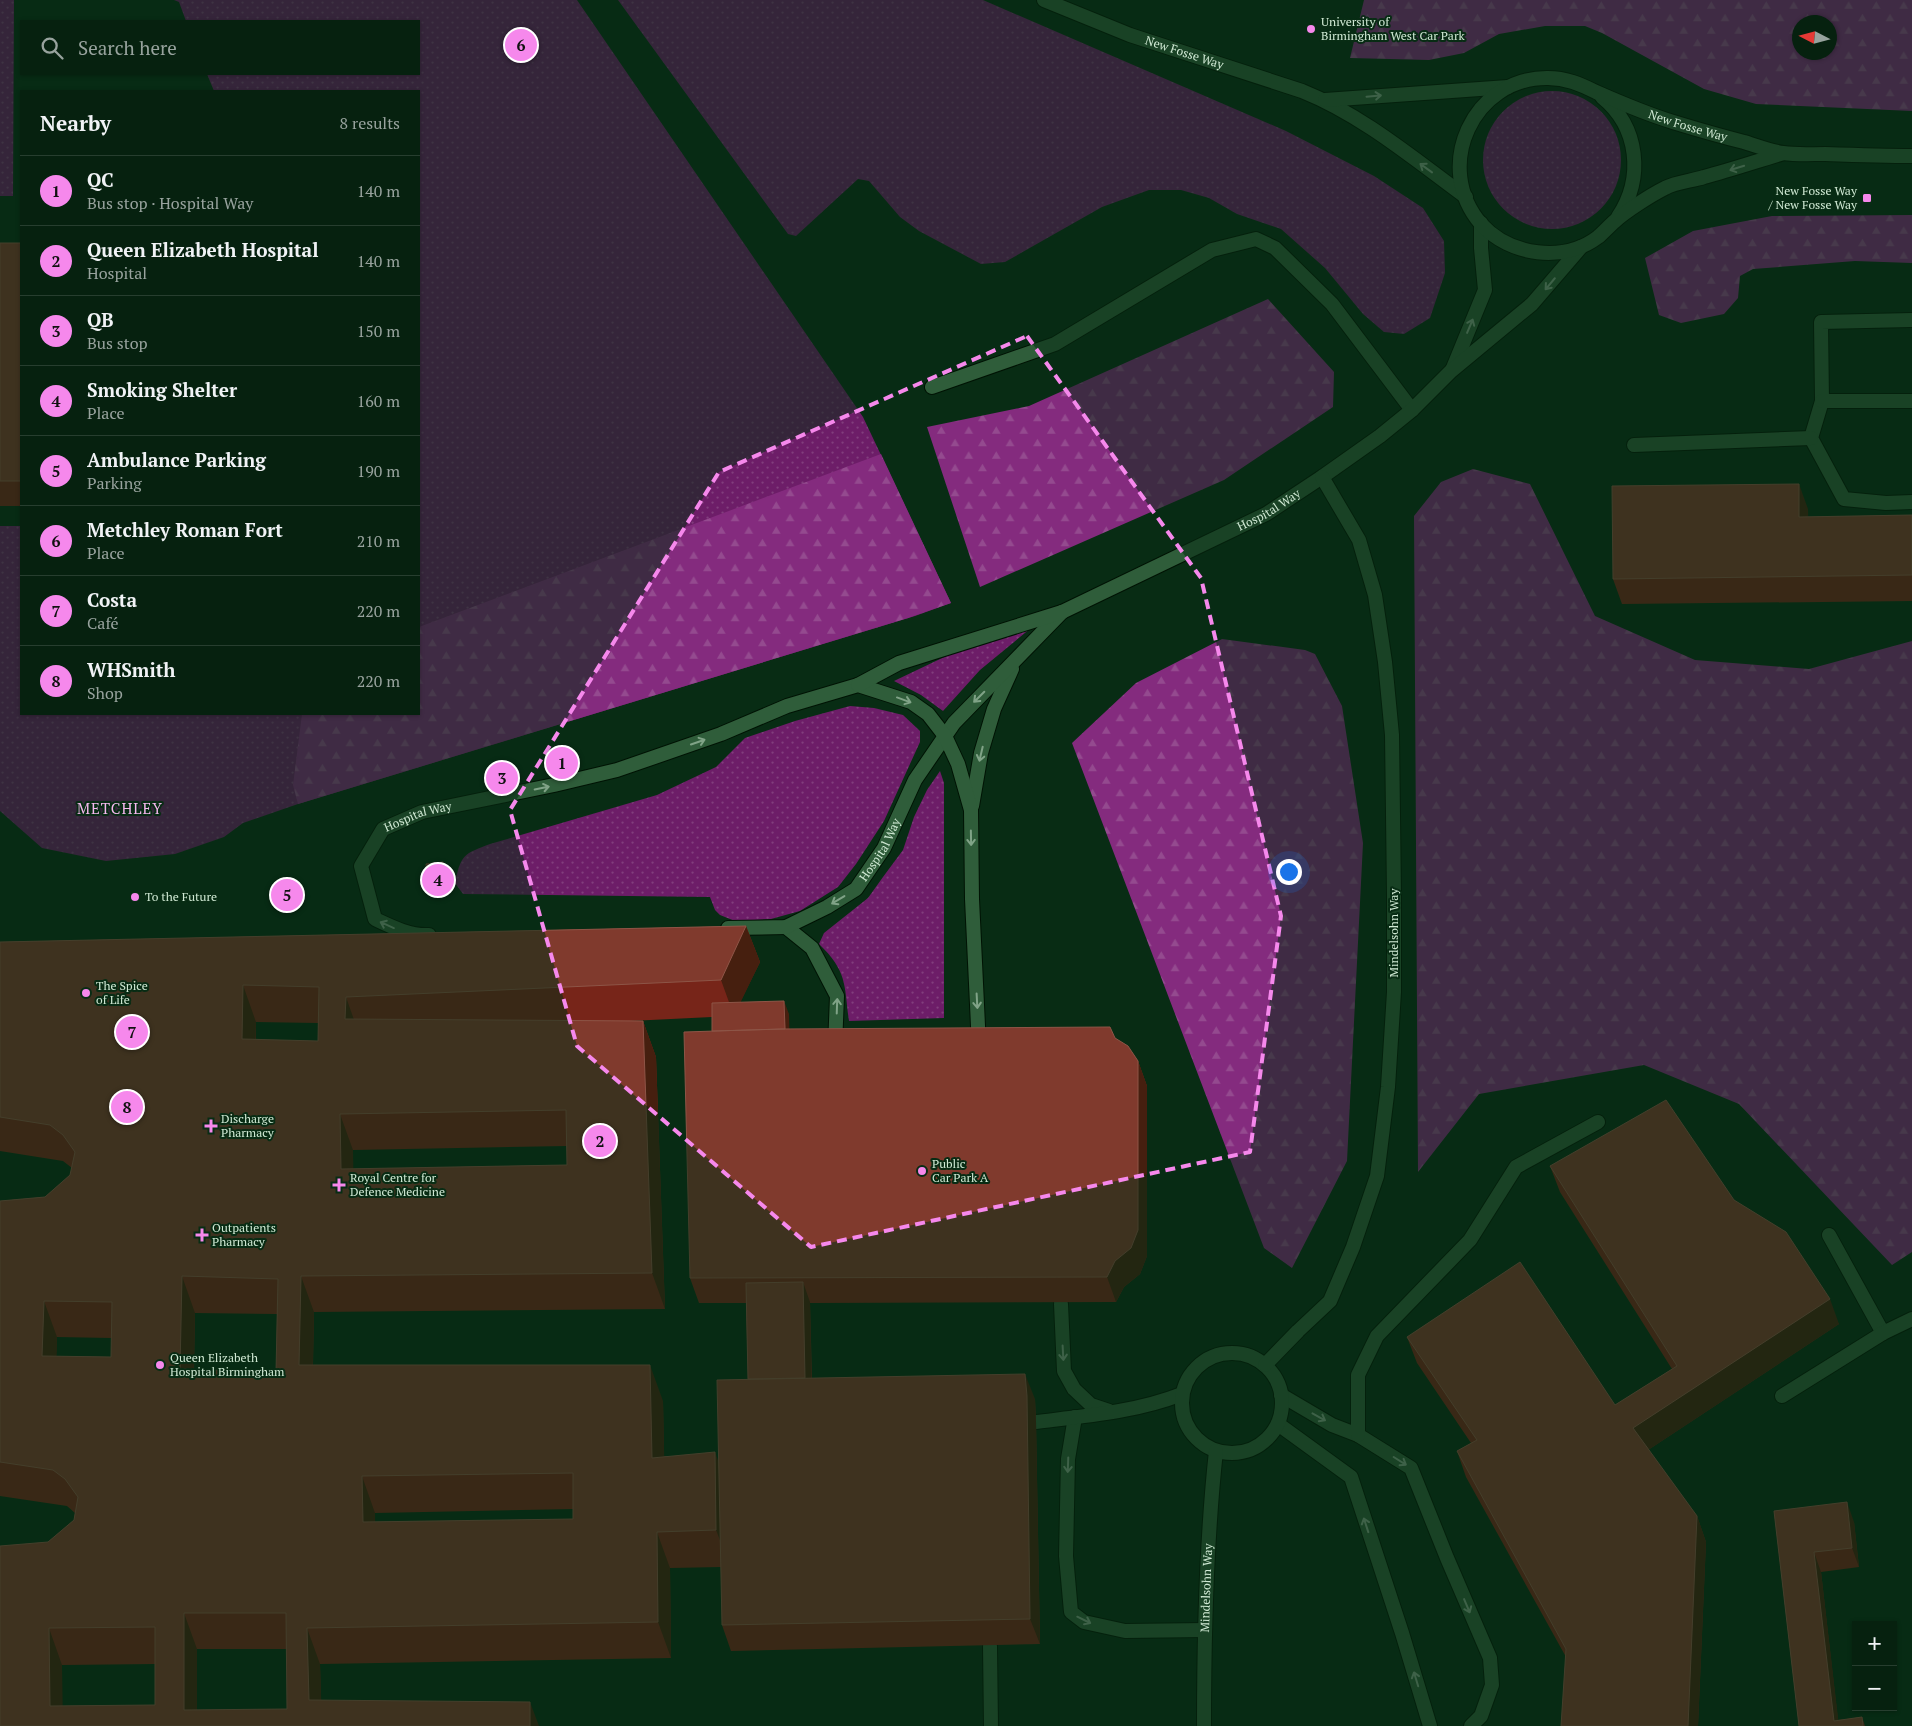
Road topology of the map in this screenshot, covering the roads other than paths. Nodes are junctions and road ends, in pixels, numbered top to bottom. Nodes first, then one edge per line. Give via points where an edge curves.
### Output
1 (1044, 0) edge
2 (1508, 87) junction
3 (1595, 91) junction
4 (1325, 100) junction
5 (1784, 154) junction
6 (1912, 156) edge
7 (1466, 197) junction
8 (1616, 219) junction
9 (1480, 223) junction
10 (1581, 247) junction
11 (1912, 320) edge
12 (1452, 370) junction
13 (932, 387) dead end
14 (1822, 400) junction
15 (1912, 401) edge
16 (1412, 410) junction
17 (1811, 438) junction
18 (1634, 445) dead end
19 (1322, 478) junction
20 (1912, 502) edge
21 (1062, 612) junction
22 (1016, 660) junction
23 (858, 685) junction
24 (945, 736) junction
25 (971, 810) junction
26 (786, 926) junction
27 (716, 928) edge
28 (440, 935) edge
29 (979, 1053) edge
30 (835, 1055) edge
31 (1598, 1122) dead end
32 (1829, 1235) dead end
33 (1061, 1304) edge
34 (1912, 1319) edge
35 (1884, 1333) junction
36 (1265, 1365) junction
37 (1182, 1394) junction
38 (1281, 1395) junction
39 (1782, 1396) dead end
40 (1112, 1412) junction
41 (1075, 1417) junction
42 (1036, 1422) dead end
43 (1278, 1424) junction
44 (1358, 1435) junction
45 (1216, 1451) junction
46 (1205, 1630) junction
47 (990, 1646) edge
48 (991, 1726) edge
49 (1204, 1726) edge
50 (1430, 1726) edge
51 (1471, 1726) edge

1 - 4 street, New Fosse Way via 1130,35
2 - 3 street, New Fosse Way via 1521,81 1551,78 1581,84
4 -> 2 street, New Fosse Way
2 - 7 street, New Fosse Way via 1488,101 1466,133 1460,176
3 - 5 street, New Fosse Way via 1670,121
3 - 8 street, New Fosse Way via 1609,103 1626,126 1635,158 1632,189 1626,206
7 -> 4 street, New Fosse Way via 1391,142
5 - 6 street, New Fosse Way
5 -> 8 street, New Fosse Way via 1666,188
7 - 9 street, New Fosse Way
8 - 10 street, New Fosse Way via 1598,237
9 - 10 street, New Fosse Way via 1494,236 1528,251 1560,252
12 -> 9 street, Hospital Way via 1485,290
10 -> 12 street, Hospital Way via 1532,304
11 - 14 street via 1821,322
12 - 16 street, Hospital Way
13 - 16 street via 1055,344 1212,250 1256,239 1275,248 1332,304
14 - 15 street
14 - 17 street
16 - 19 street, Hospital Way
17 - 18 street
17 - 20 street via 1844,499
19 - 21 street, Hospital Way via 1266,514
19 - 36 street, Mindelsohn Way via 1359,540 1375,595 1385,662 1392,735 1394,895 1394,992 1389,1077 1378,1176 1330,1301
21 - 22 street, Hospital Way
21 - 23 street, Hospital Way via 899,663
22 -> 24 street, Hospital Way
22 -> 25 street via 994,709 981,753
23 -> 24 street via 911,702 928,714
28 -> 23 street, Hospital Way via 421,936 375,919 361,866 384,829 422,812 616,770 721,734 787,706
24 - 25 street via 958,764
24 -> 26 street, Hospital Way via 915,780 884,848 856,889
25 -> 29 street
26 - 27 street, Hospital Way
30 -> 26 street via 837,996 812,948
31 - 44 street via 1516,1167 1470,1240 1376,1336 1358,1376
32 - 35 street
33 -> 40 street via 1064,1371 1074,1390 1091,1405
34 - 35 street
35 - 39 street
36 - 37 street via 1251,1356 1228,1353 1207,1359 1193,1371
36 - 38 street via 1279,1385
37 - 40 street via 1162,1402
37 - 45 street via 1185,1421 1198,1440
38 - 43 street
38 -> 44 street via 1332,1425
40 - 41 street
41 - 42 street
41 -> 46 street via 1068,1459 1066,1556 1071,1612 1084,1622 1125,1631
43 - 45 street via 1268,1438 1253,1449 1236,1453
50 -> 43 street via 1350,1477
44 -> 51 street via 1411,1468 1490,1658 1492,1685 1481,1716
45 - 46 street, Mindelsohn Way
46 - 49 street, Mindelsohn Way
47 - 48 street

